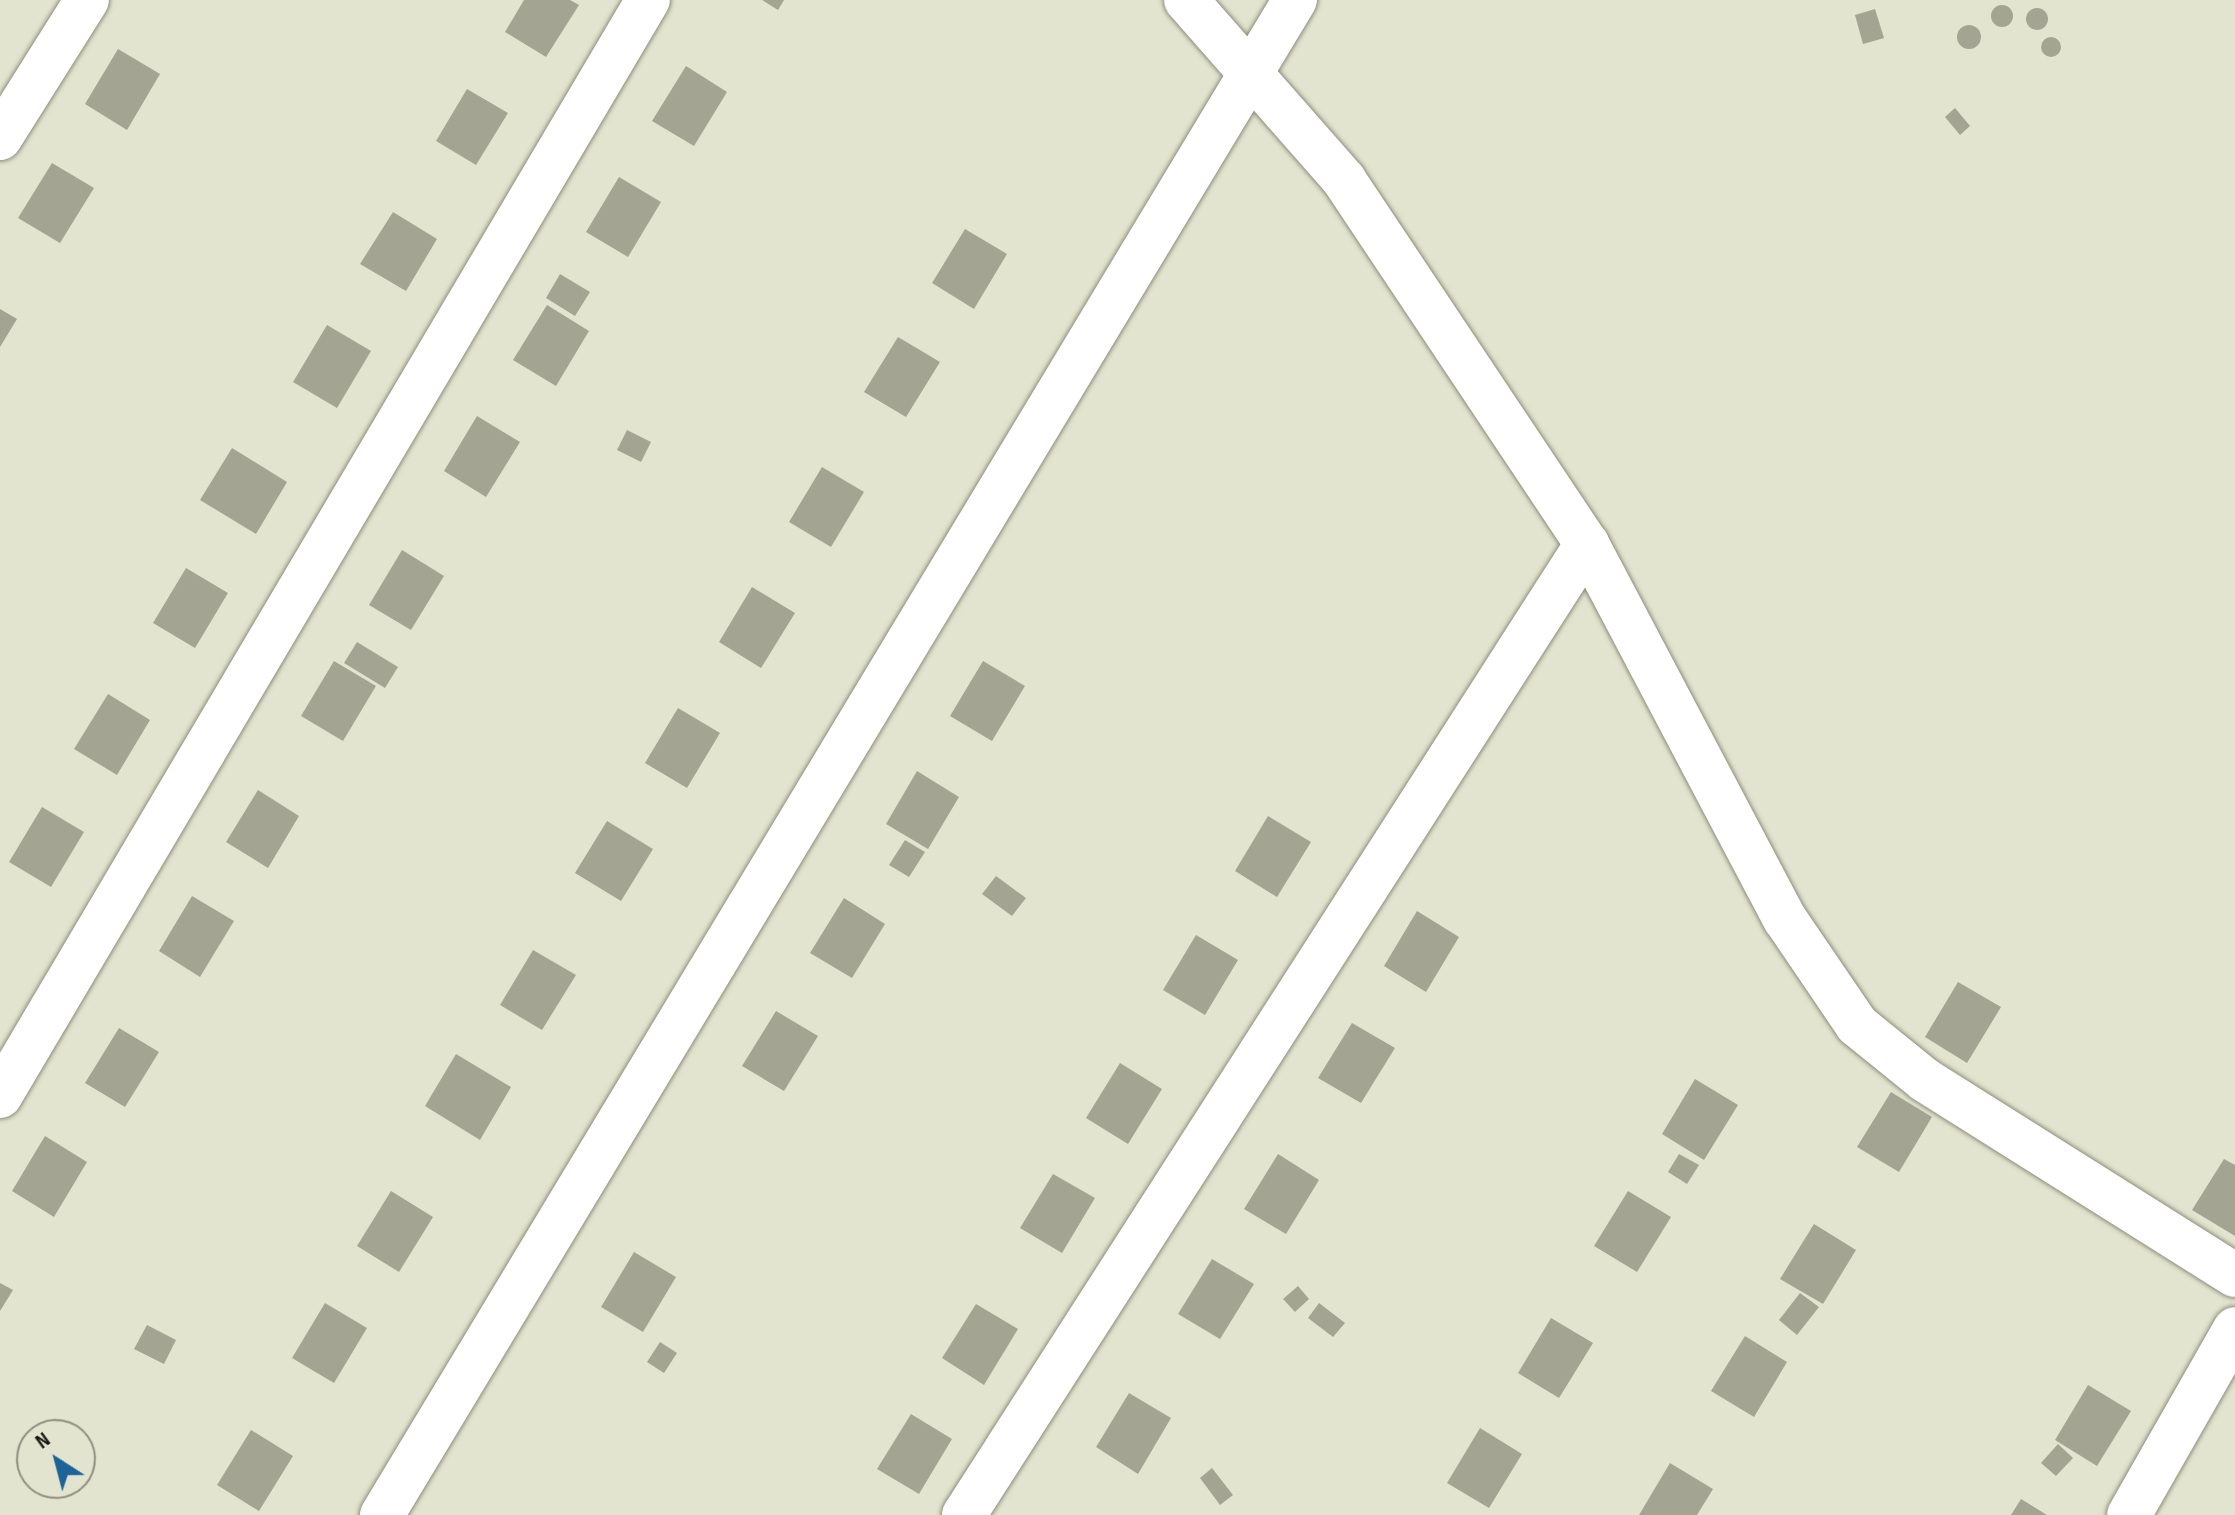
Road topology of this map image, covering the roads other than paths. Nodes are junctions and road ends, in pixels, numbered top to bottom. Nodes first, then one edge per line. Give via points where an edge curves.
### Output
1 (648, 0) edge
2 (1186, 0) edge
3 (1295, 0) edge
4 (78, 3) edge
5 (1250, 73) junction
6 (0, 138) edge
7 (1587, 544) junction
8 (0, 1096) edge
9 (2235, 1275) edge
10 (2235, 1329) edge
11 (382, 1515) edge
12 (964, 1515) edge
13 (2129, 1515) edge

1 - 8 street
2 - 5 street
3 - 5 street
4 - 6 street
5 - 7 street via 1344,180
5 - 11 street
7 - 9 street via 1785,919 1857,1025 1925,1080
7 - 12 street
10 - 13 street

